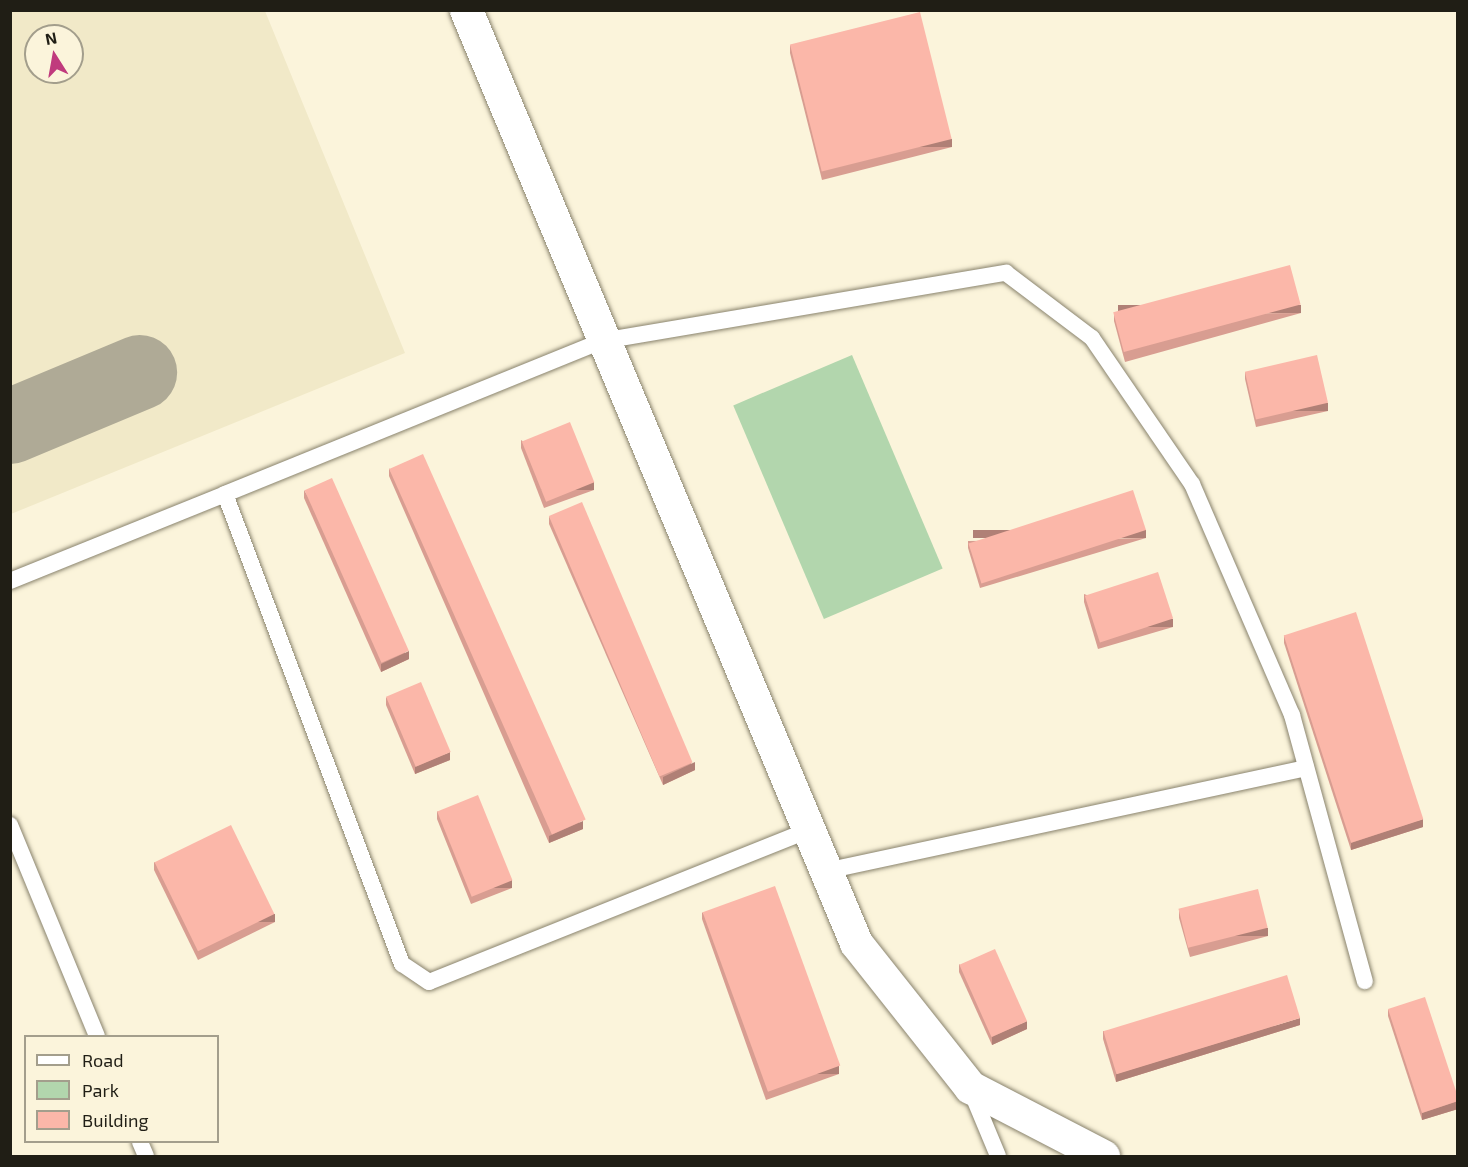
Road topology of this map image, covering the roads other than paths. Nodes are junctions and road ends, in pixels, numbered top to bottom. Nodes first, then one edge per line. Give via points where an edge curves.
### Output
1 (466, 10) edge
2 (602, 341) junction
3 (225, 494) junction
4 (10, 581) edge
5 (1306, 768) junction
6 (10, 825) edge
7 (809, 830) junction
8 (826, 871) junction
9 (1365, 981) dead end
10 (97, 1035) edge
11 (970, 1087) junction
12 (998, 1156) edge
13 (1103, 1156) edge

1 - 2 street
2 - 3 lane
2 - 5 lane via 1006,273 1092,338 1192,484 1292,715
2 - 7 street
3 - 4 lane
3 - 7 lane via 402,964 429,982
5 - 8 lane
5 - 9 lane
6 - 10 lane
7 - 8 street
8 - 11 street via 856,943
11 - 12 lane
11 - 13 street

